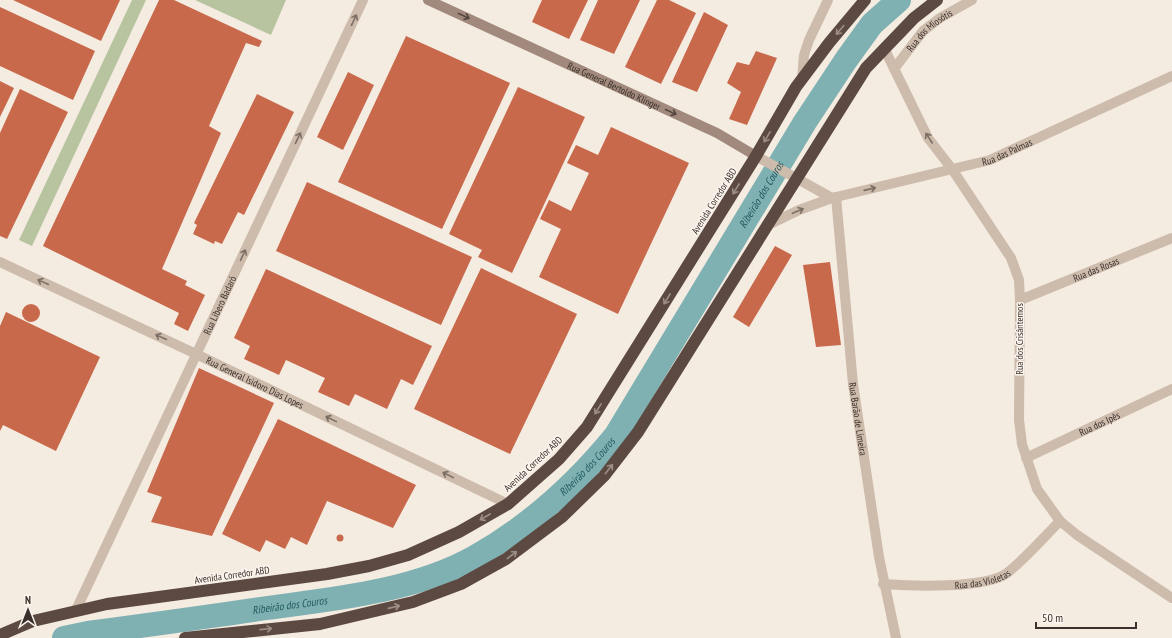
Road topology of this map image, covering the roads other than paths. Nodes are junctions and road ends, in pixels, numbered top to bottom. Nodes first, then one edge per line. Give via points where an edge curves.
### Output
1 (363, 0) edge
2 (428, 0) edge
3 (828, 0) edge
4 (865, 0) edge
5 (937, 0) edge
6 (972, 0) edge
7 (884, 48) junction
8 (894, 69) junction
9 (1172, 76) edge
10 (802, 79) junction
11 (760, 158) junction
12 (952, 169) junction
13 (792, 176) junction
14 (834, 198) junction
15 (766, 226) junction
16 (1172, 238) edge
17 (0, 262) edge
18 (1020, 300) junction
19 (196, 354) junction
20 (1172, 389) edge
21 (1026, 458) junction
22 (508, 504) junction
23 (1060, 521) junction
24 (883, 584) junction
25 (1172, 598) edge
26 (76, 610) junction
27 (0, 635) edge
28 (185, 638) edge
29 (896, 638) edge

19 -> 1 street, Rua Libero Badaró
2 -> 11 street, Rua General Bertoldo Klinger via 717,133
3 - 10 street via 806,48
4 -> 10 highway, Avenida Corredor ABD
5 - 7 highway via 914,18
6 - 8 street, Rua dos Miosótis via 940,18 924,31
7 - 8 street, Rua dos Crisântemos
7 - 13 highway via 866,68
12 -> 8 street, Rua dos Crisântemos via 928,138
9 - 12 street, Rua das Palmas via 990,160
10 -> 11 highway, Avenida Corredor ABD
11 - 13 street, Rua General Bertoldo Klinger
11 -> 22 highway, Avenida Corredor ABD via 587,427 559,459
14 -> 12 street, Rua das Palmas
12 - 18 street, Rua dos Crisântemos via 1011,258 1019,280
13 - 14 street
13 - 15 highway
15 -> 14 street, Rua das Palmas via 799,210
14 - 24 street, Rua Barão de Limeira via 853,384
28 -> 15 highway via 320,624 413,602 461,584 506,559 562,517 604,476 638,432
16 - 18 street, Rua das Rosas
19 -> 17 street, Rua General Isidoro Dias Lopes
18 - 21 street, Rua dos Crisântemos via 1019,420
22 -> 19 street, Rua General Isidoro Dias Lopes
19 - 26 street, Rua Libero Badaró
20 - 21 street, Rua dos Ipês
21 - 23 street, Rua dos Crisântemos via 1036,490
22 -> 26 highway, Avenida Corredor ABD via 459,532 408,555 369,566
23 - 24 street, Rua das Violetas via 1007,573 993,580 977,584
23 - 25 street, Rua dos Crisântemos
24 - 29 street, Rua Barão de Limeira
26 - 27 highway, Avenida Corredor ABD via 33,621

